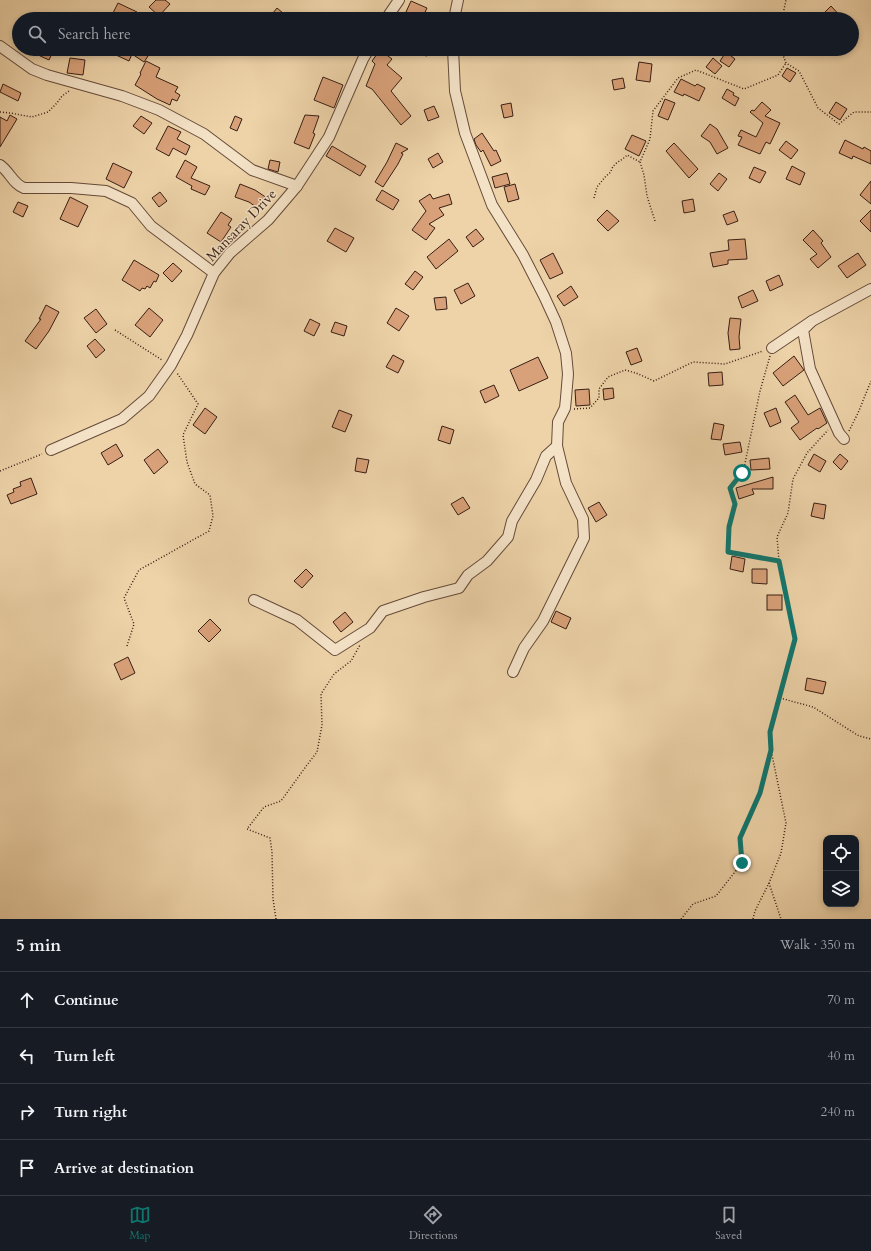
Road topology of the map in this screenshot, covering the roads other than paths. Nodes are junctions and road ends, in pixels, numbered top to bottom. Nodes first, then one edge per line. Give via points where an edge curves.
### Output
1 (399, 0) edge
2 (458, 0) edge
3 (391, 12) edge
4 (455, 12) edge
5 (0, 46) edge
6 (12, 55) edge
7 (14, 56) edge
8 (365, 56) edge
9 (453, 56) edge
10 (0, 165) edge
11 (297, 186) junction
12 (214, 273) junction
13 (871, 289) edge
14 (812, 321) junction
15 (772, 348) road end
16 (844, 440) road end
17 (557, 446) junction
18 (51, 450) road end
19 (254, 600) dead end
20 (513, 672) dead end

1 - 3 street
2 - 4 street
5 - 6 street
7 - 11 street via 32,69 47,75 122,96 159,110 204,134 252,170
8 - 11 street, Mansaray Drive via 329,137
9 - 17 street via 455,91 465,133 492,205 523,255 544,296 566,353 568,374 565,408 558,422
10 - 12 street via 14,182 24,188 106,191 132,203 151,226
11 - 12 street, Mansaray Drive via 268,220 230,253
12 - 18 street, Mansaray Drive via 187,335 171,365 149,396 122,419
13 - 14 street
14 - 15 street
14 - 16 street via 803,330 810,369
17 - 19 street via 546,456 536,480 512,521 508,537 487,561 468,575 459,588 383,611 370,628 335,650 297,620
17 - 20 street via 566,483 583,519 584,538 543,621 524,648

